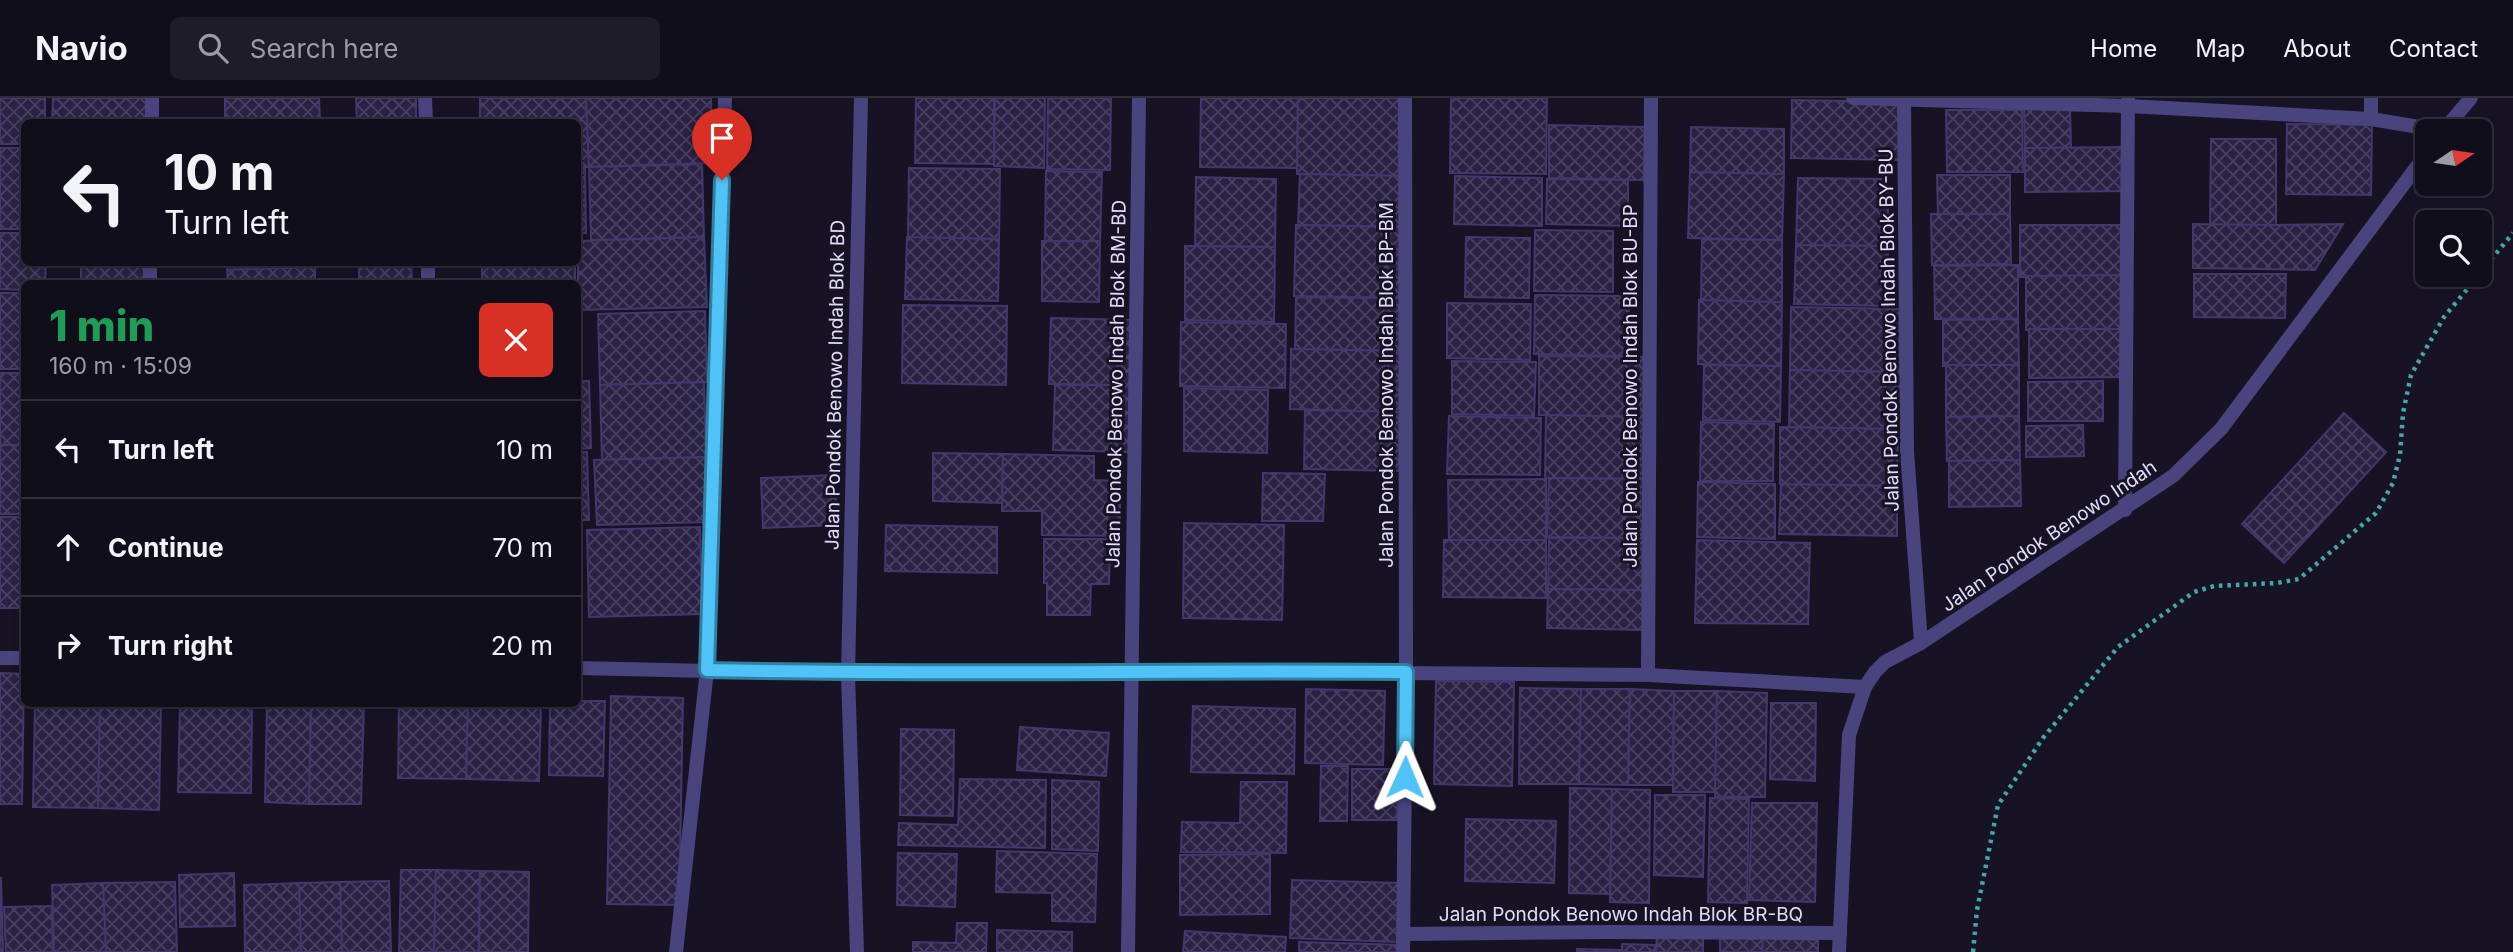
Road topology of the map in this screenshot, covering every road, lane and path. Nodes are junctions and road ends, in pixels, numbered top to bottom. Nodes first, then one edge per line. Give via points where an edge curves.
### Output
1 (152, 98) edge
2 (425, 98) edge
3 (725, 98) edge
4 (861, 98) edge
5 (1139, 98) edge
6 (1405, 98) edge
7 (1651, 98) edge
8 (1853, 98) edge
9 (2371, 98) edge
10 (2471, 98) edge
11 (1904, 99) edge
12 (2128, 102) edge
13 (152, 119) edge
14 (426, 119) edge
15 (2453, 119) edge
16 (2371, 120) junction
17 (2415, 127) edge
18 (2415, 169) edge
19 (2513, 233) edge
20 (2492, 258) edge
21 (2468, 287) edge
22 (2125, 510) junction
23 (1922, 643) junction
24 (0, 658) edge
25 (21, 658) edge
26 (581, 668) edge
27 (707, 670) junction
28 (1131, 671) junction
29 (1406, 672) junction
30 (848, 674) junction
31 (1648, 675) junction
32 (1865, 687) junction
33 (1840, 933) junction
34 (1403, 934) junction
35 (676, 952) edge
36 (858, 952) edge
37 (1128, 952) edge
38 (1403, 952) edge
39 (1839, 952) edge
40 (1973, 952) edge

1 - 13 street
2 - 14 street
3 - 27 street
4 - 30 street, Jalan Pondok Benowo Indah Blok BD
5 - 28 street, Jalan Pondok Benowo Indah Blok BM-BD
6 - 29 street, Jalan Pondok Benowo Indah Blok BP-BM
7 - 31 street, Jalan Pondok Benowo Indah Blok BU-BP
8 - 11 street
9 - 16 street
10 - 15 street
11 - 12 street
11 - 23 street, Jalan Pondok Benowo Indah Blok BY-BU via 1907,451
12 - 16 street
12 - 22 street
16 - 17 street
18 - 22 street, Jalan Pondok Benowo Indah via 2221,429 2173,477
19 - 20 path
21 - 40 path via 2444,317 2411,375 2393,483 2375,513 2299,579 2194,592 2118,648 2043,738 1998,805
22 - 23 street, Jalan Pondok Benowo Indah
23 - 32 street, Jalan Pondok Benowo Indah via 1885,663
24 - 25 street
26 - 27 street
27 - 30 street
27 - 35 street
28 - 29 street
28 - 30 street
28 - 37 street, Jalan Pondok Benowo Indah Blok BM-BD
29 - 31 street
29 - 34 street, Jalan Pondok Benowo Indah Blok BP-BM
30 - 36 street, Jalan Pondok Benowo Indah Blok BD
31 - 32 street
32 - 33 street, Jalan Pondok Benowo Indah via 1849,734
33 - 34 street, Jalan Pondok Benowo Indah Blok BR-BQ
33 - 39 street, Jalan Pondok Benowo Indah
34 - 38 street, Jalan Pondok Benowo Indah Blok BP-BM

